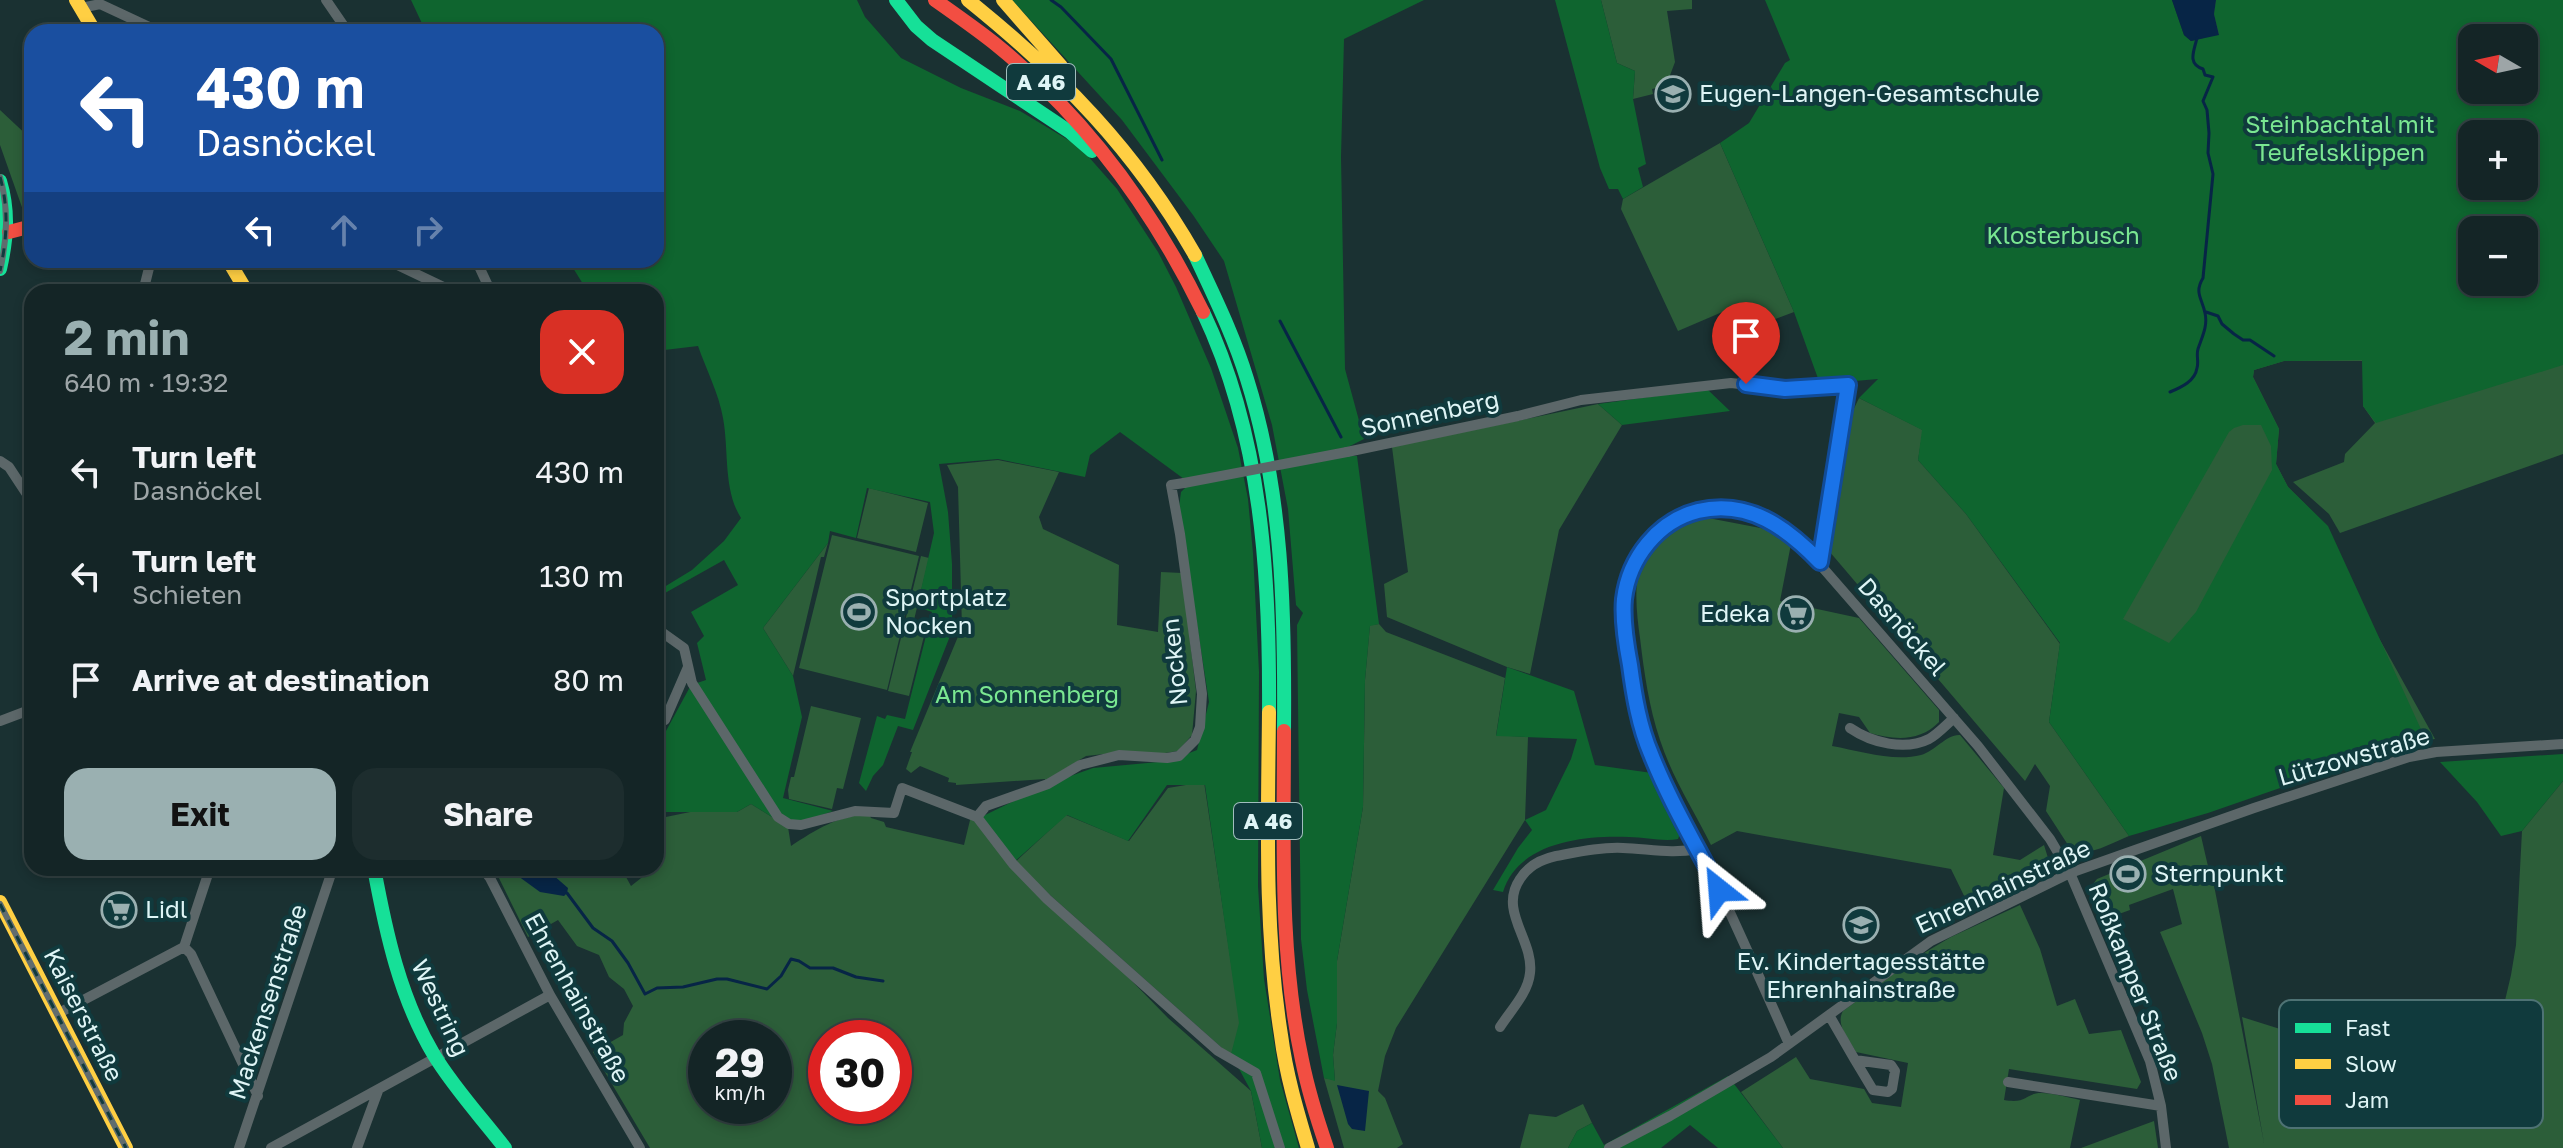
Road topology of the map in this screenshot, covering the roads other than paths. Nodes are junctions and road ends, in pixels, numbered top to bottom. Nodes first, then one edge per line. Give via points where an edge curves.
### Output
1 (326, 0) edge
2 (896, 0) edge
3 (935, 0) edge
4 (968, 0) edge
5 (1003, 0) edge
6 (78, 4) edge
7 (90, 24) edge
8 (143, 24) edge
9 (342, 24) edge
10 (1084, 101) junction
11 (0, 181) edge
12 (1129, 183) junction
13 (24, 228) edge
14 (9, 232) junction
15 (404, 268) edge
16 (0, 269) edge
17 (437, 284) edge
18 (0, 461) edge
19 (1171, 485) joint
20 (24, 490) edge
21 (1820, 562) junction
22 (664, 634) edge
23 (688, 667) junction
24 (24, 712) edge
25 (1954, 718) junction
26 (665, 720) dead end
27 (0, 721) edge
28 (1850, 728) dead end
29 (2563, 744) edge
30 (977, 817) junction
31 (2208, 824) joint
32 (1697, 849) junction
33 (2070, 873) junction
34 (207, 876) edge
35 (330, 876) edge
36 (376, 876) edge
37 (488, 876) edge
38 (0, 902) edge
39 (184, 947) junction
40 (550, 995) junction
41 (57, 1014) junction
42 (1829, 1015) junction
43 (1500, 1027) dead end
44 (1789, 1044) junction
45 (435, 1056) junction
46 (1855, 1060) dead end
47 (2008, 1082) dead end
48 (378, 1091) junction
49 (258, 1096) junction
50 (2161, 1106) junction
51 (126, 1148) edge
52 (239, 1148) edge
53 (271, 1148) edge
54 (357, 1148) edge
55 (505, 1148) edge
56 (640, 1148) edge
57 (1280, 1148) edge
58 (1308, 1148) edge
59 (1327, 1148) edge
60 (1609, 1148) edge
61 (2166, 1148) edge

1 - 9 street
2 - 12 main road via 916,26 948,52 1070,132
3 - 12 main road, A 46 via 1037,79
4 - 10 main road, A 46
5 - 10 main road via 1054,56
6 - 7 main road
6 - 8 street via 100,4
10 - 59 main road, A 46 via 1149,181 1189,245 1239,352 1265,447 1284,619 1288,950 1302,1059
11 - 14 main road
12 - 58 main road, A 46 via 1170,246 1205,315 1233,389 1254,477 1268,618 1270,939 1285,1064
13 - 14 main road
14 - 16 main road
15 - 17 street
18 - 20 street
19 - 21 street, Sonnenberg, bridge via 1581,400 1731,383 1785,389 1848,385
19 - 30 street, Nocken via 1202,694 1195,740 1179,756 1119,755 1080,765 1048,784 986,806
21 - 25 street, Dasnöckel
21 - 32 street, Dasnöckel via 1769,519 1717,508 1673,522 1650,540 1635,563 1624,612 1633,689 1650,753
22 - 23 street via 684,648
23 - 26 street
23 - 30 street via 692,683 778,817 789,824 855,811 894,813 902,788
24 - 27 street
25 - 28 street via 1915,745 1869,739
25 - 33 street, Dasnöckel via 2050,839
29 - 31 street, Lützowstraße via 2409,757
30 - 57 street via 1047,899 1218,1051 1256,1073
31 - 33 street, Ehrenhainstraße
32 - 43 street via 1595,849 1550,857 1527,870 1512,902 1531,960 1529,979
32 - 44 street, Dasnöckel
33 - 42 street, Ehrenhainstraße via 1931,941
33 - 50 street, Roßkamper Straße via 2150,1061
34 - 39 street
35 - 49 street, Mackensenstraße
36 - 45 main road, Westring via 400,983
37 - 40 street, Ehrenhainstraße
38 - 41 main road, Kaiserstraße
39 - 41 street
39 - 49 street
40 - 45 street
40 - 56 street, Ehrenhainstraße
41 - 51 main road, Kaiserstraße
42 - 44 street, Ehrenhainstraße
42 - 46 street
44 - 60 street, Ehrenhainstraße
45 - 48 street
45 - 55 main road, Westring
47 - 50 street, Roßkamper Straße
48 - 53 street
48 - 54 street
49 - 52 street, Mackensenstraße
50 - 61 street, Roßkamper Straße

